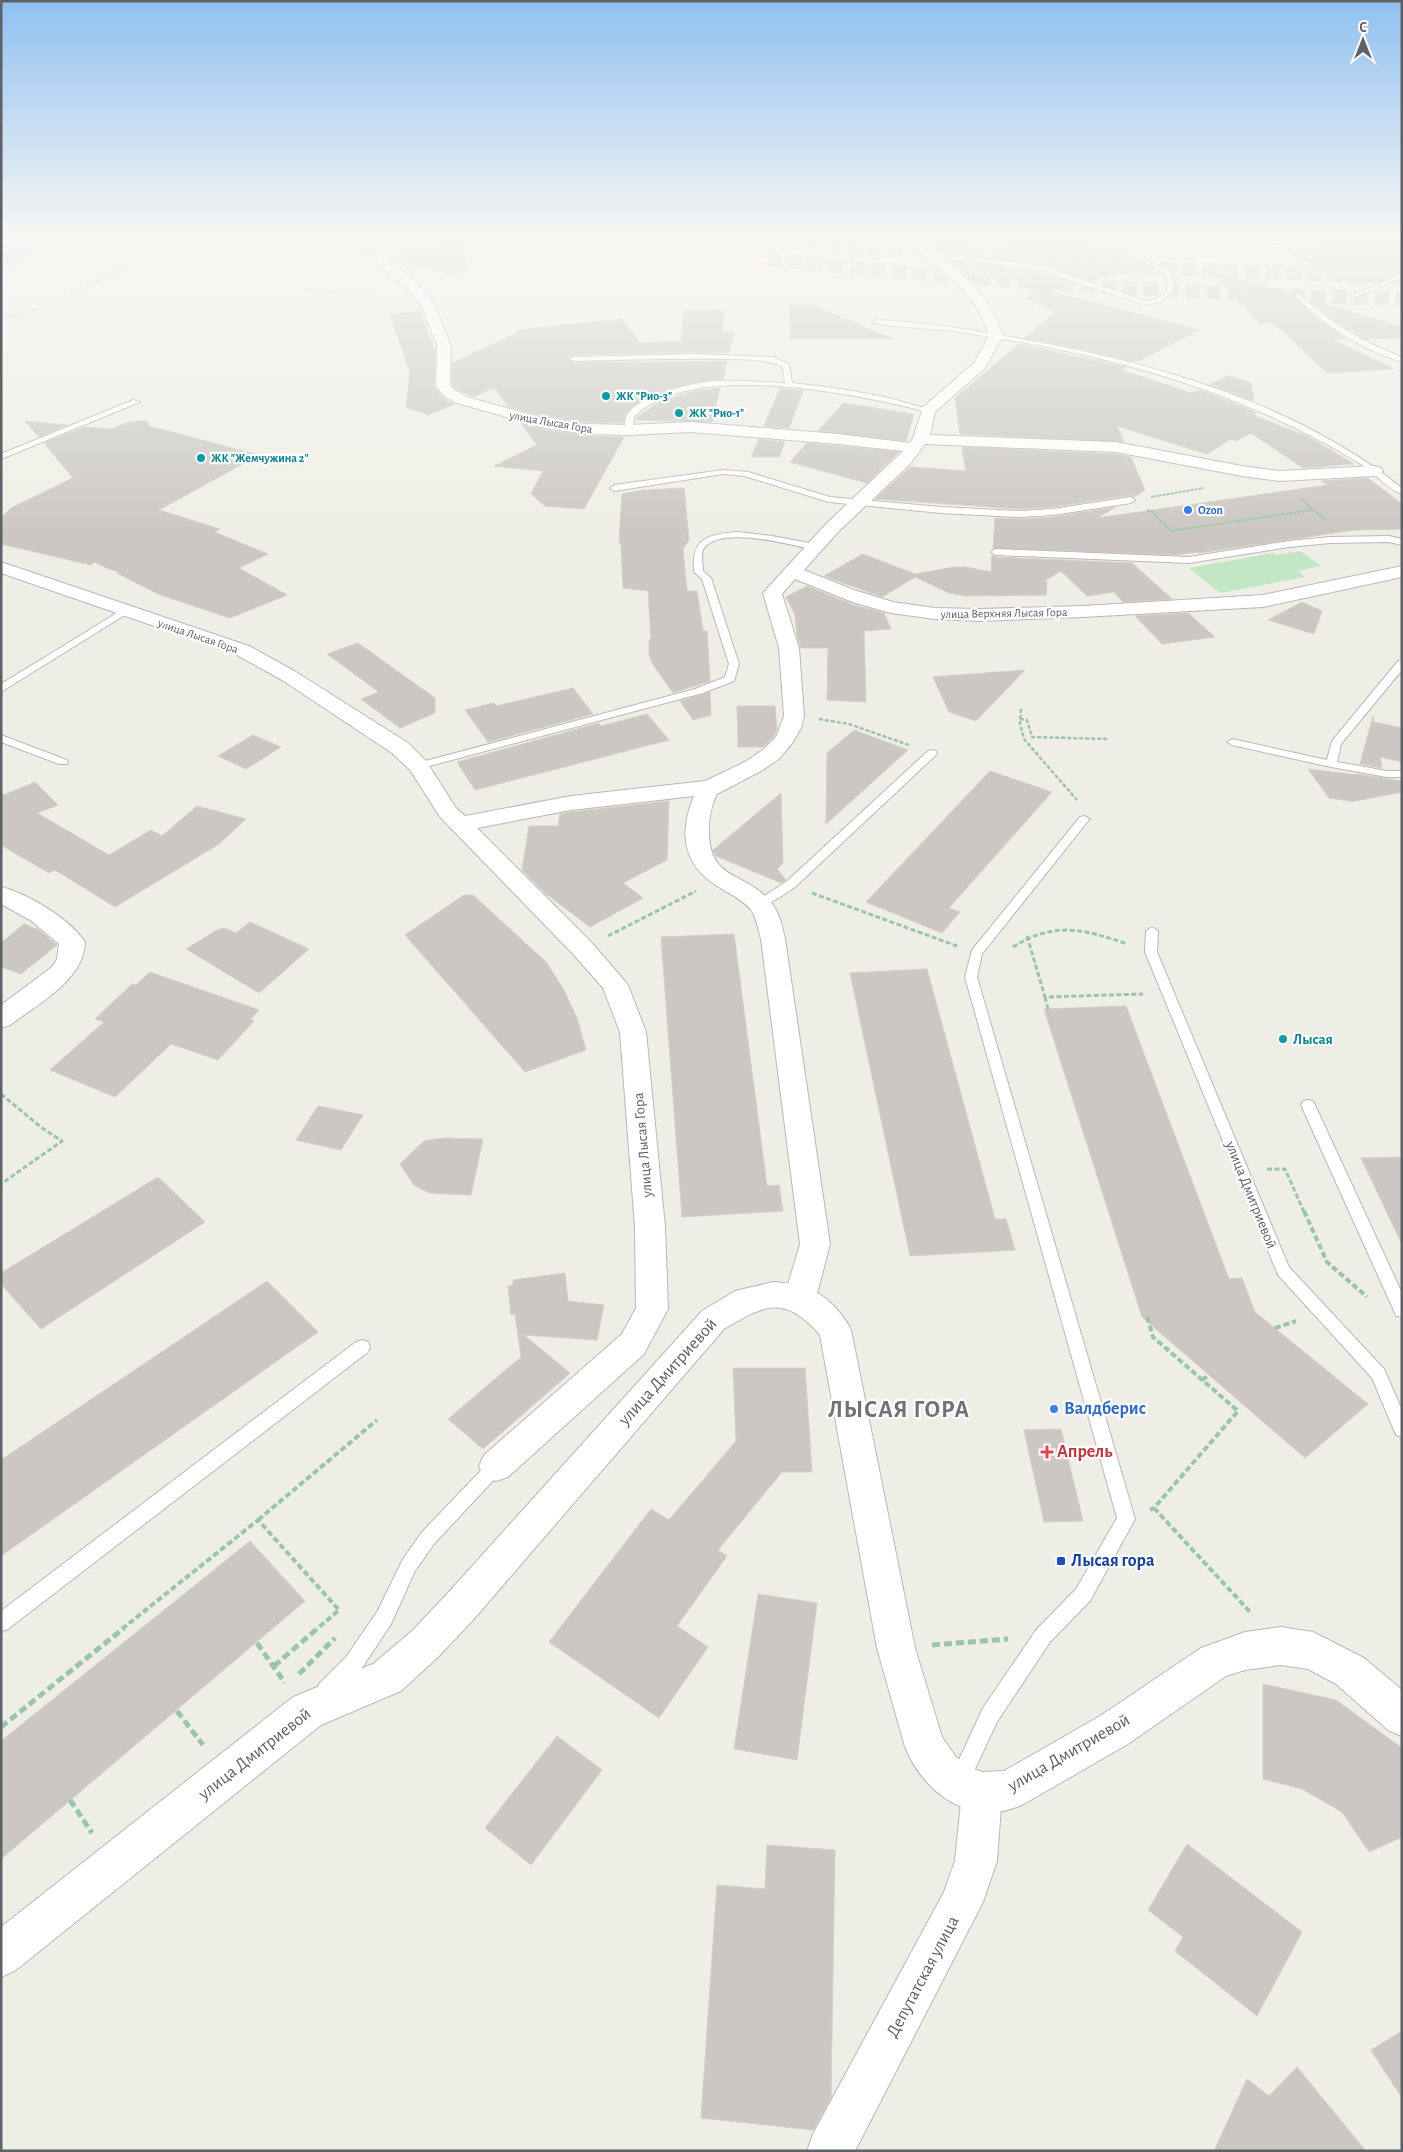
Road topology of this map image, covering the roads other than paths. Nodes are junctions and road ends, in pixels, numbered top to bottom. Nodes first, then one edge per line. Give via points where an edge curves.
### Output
1 (440, 335) edge
2 (992, 335) edge
3 (1346, 335) edge
4 (996, 336) junction
5 (573, 358) dead end
6 (1402, 360) edge
7 (789, 385) junction
8 (136, 402) dead end
9 (928, 410) junction
10 (629, 430) junction
11 (918, 444) junction
12 (1, 457) edge
13 (1375, 470) junction
14 (614, 488) dead end
15 (1402, 492) edge
16 (1131, 500) dead end
17 (859, 504) junction
18 (1402, 542) edge
19 (815, 547) junction
20 (995, 552) dead end
21 (1, 567) edge
22 (791, 571) junction
23 (1402, 572) edge
24 (125, 611) junction
25 (1402, 663) edge
26 (1, 689) edge
27 (1, 738) edge
28 (1232, 742) dead end
29 (932, 753) road end
30 (63, 762) dead end
31 (1331, 764) junction
32 (418, 766) junction
33 (1402, 774) edge
34 (711, 787) junction
35 (1084, 819) dead end
36 (460, 824) junction
37 (1, 894) edge
38 (760, 904) junction
39 (1152, 931) dead end
40 (1, 1019) edge
41 (1308, 1105) dead end
42 (800, 1298) junction
43 (1402, 1311) edge
44 (362, 1347) dead end
45 (1402, 1430) edge
46 (496, 1466) joint
47 (1, 1622) edge
48 (297, 1698) junction
49 (1402, 1716) edge
50 (970, 1788) junction
51 (1, 1955) edge
52 (830, 2151) edge

1 - 10 street, улица Лысая Гора via 444,346 443,385 462,400 545,423 586,429
2 - 4 lane
3 - 6 lane
4 - 9 street via 980,365
4 - 13 lane via 1121,362 1219,394 1323,438
5 - 7 lane via 695,356 768,359 786,366
7 - 9 lane via 862,394
7 - 10 lane via 698,385 641,405 630,416
8 - 12 lane
9 - 11 street
10 - 11 street, улица Лысая Гора via 690,427
11 - 13 street, улица Лысая Гора via 1116,447 1279,476
11 - 17 street
13 - 15 lane
14 - 17 lane via 723,472 745,474 829,499
16 - 17 lane via 1020,514
17 - 19 street
18 - 20 lane via 1389,539 1330,540 1189,560
19 - 22 street
19 - 32 lane via 733,534 716,535 700,547 699,572 706,578 734,664 730,679 699,691
21 - 24 street, улица Лысая Гора
22 - 23 street, улица Верхняя Лысая Гора via 885,605 960,616 1263,601
22 - 34 street via 772,592 789,648 794,716 787,738 755,766
24 - 26 lane
24 - 32 street, улица Лысая Гора via 242,650 289,676 400,748
25 - 31 lane via 1336,743
27 - 30 lane
28 - 31 lane
29 - 38 lane via 790,885
31 - 33 lane
32 - 36 street, улица Лысая Гора via 448,812
34 - 36 street via 571,803
34 - 38 street via 697,823 699,854 710,870
35 - 50 lane via 976,954 971,977 1126,1519 1083,1595 1043,1636 990,1714
36 - 46 street, улица Лысая Гора via 615,985 633,1032 650,1226 652,1309 633,1344
37 - 40 street via 21,904 72,942 72,954 61,973
38 - 42 street via 773,939 815,1244
39 - 45 lane, улица Дмитриевой via 1151,952 1282,1271 1378,1374
41 - 43 lane
42 - 48 street, улица Дмитриевой via 773,1295 746,1300 713,1320 460,1607 387,1678
42 - 50 street via 835,1330 896,1648 925,1747 942,1771
44 - 47 lane
46 - 48 lane via 428,1538 409,1566 384,1618 353,1664
48 - 51 street, улица Дмитриевой
49 - 50 street, улица Дмитриевой via 1350,1671 1313,1651 1281,1646 1245,1651 1215,1661 1114,1730 1008,1791
50 - 52 street, Депутатская улица via 976,1861 962,1902

